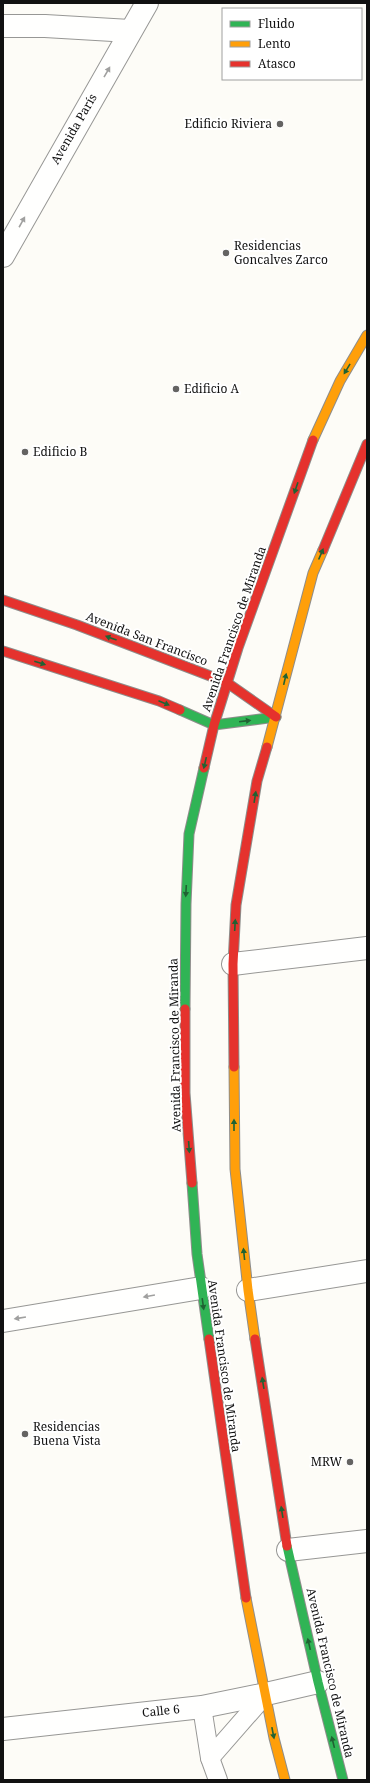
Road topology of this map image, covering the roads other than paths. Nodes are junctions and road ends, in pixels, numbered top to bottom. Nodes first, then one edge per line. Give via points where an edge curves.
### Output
1 (147, 3) edge
2 (3, 26) edge
3 (130, 31) junction
4 (3, 256) edge
5 (367, 335) edge
6 (367, 444) edge
7 (3, 600) edge
8 (3, 651) edge
9 (226, 682) junction
10 (276, 717) junction
11 (214, 725) junction
12 (367, 948) edge
13 (233, 964) junction
14 (367, 1271) edge
15 (201, 1288) junction
16 (248, 1290) junction
17 (3, 1321) edge
18 (367, 1541) edge
19 (288, 1550) junction
20 (318, 1682) junction
21 (266, 1694) junction
22 (202, 1707) junction
23 (3, 1729) edge
24 (210, 1758) junction
25 (218, 1780) edge
26 (285, 1780) edge
27 (344, 1780) edge

1 - 3 street, Avenida París
2 - 3 street
4 -> 3 street, Avenida París
5 -> 9 main road, Avenida Francisco de Miranda via 340,381 308,452
10 -> 6 main road, Avenida Francisco de Miranda via 313,573
9 -> 7 main road, Avenida San Francisco via 77,625
8 -> 11 main road via 159,701
9 - 10 main road, Avenida San Francisco
9 - 11 main road, Avenida Francisco de Miranda
11 -> 10 main road
13 -> 10 main road, Avenida Francisco de Miranda via 236,905 257,781
11 -> 15 main road, Avenida Francisco de Miranda via 189,834 186,904 185,1093
12 - 13 street
16 -> 13 main road, Avenida Francisco de Miranda via 234,1169
14 - 16 street
15 -> 17 street
15 -> 21 main road, Avenida Francisco de Miranda via 243,1582
19 -> 16 main road, Avenida Francisco de Miranda
18 - 19 street
20 -> 19 main road, Avenida Francisco de Miranda
20 - 21 street, Calle 6
27 -> 20 main road, Avenida Francisco de Miranda
21 - 22 street, Calle 6
21 - 24 lane
21 -> 26 main road, Avenida Francisco de Miranda
22 - 23 street, Calle 6
22 - 24 lane
24 - 25 lane

